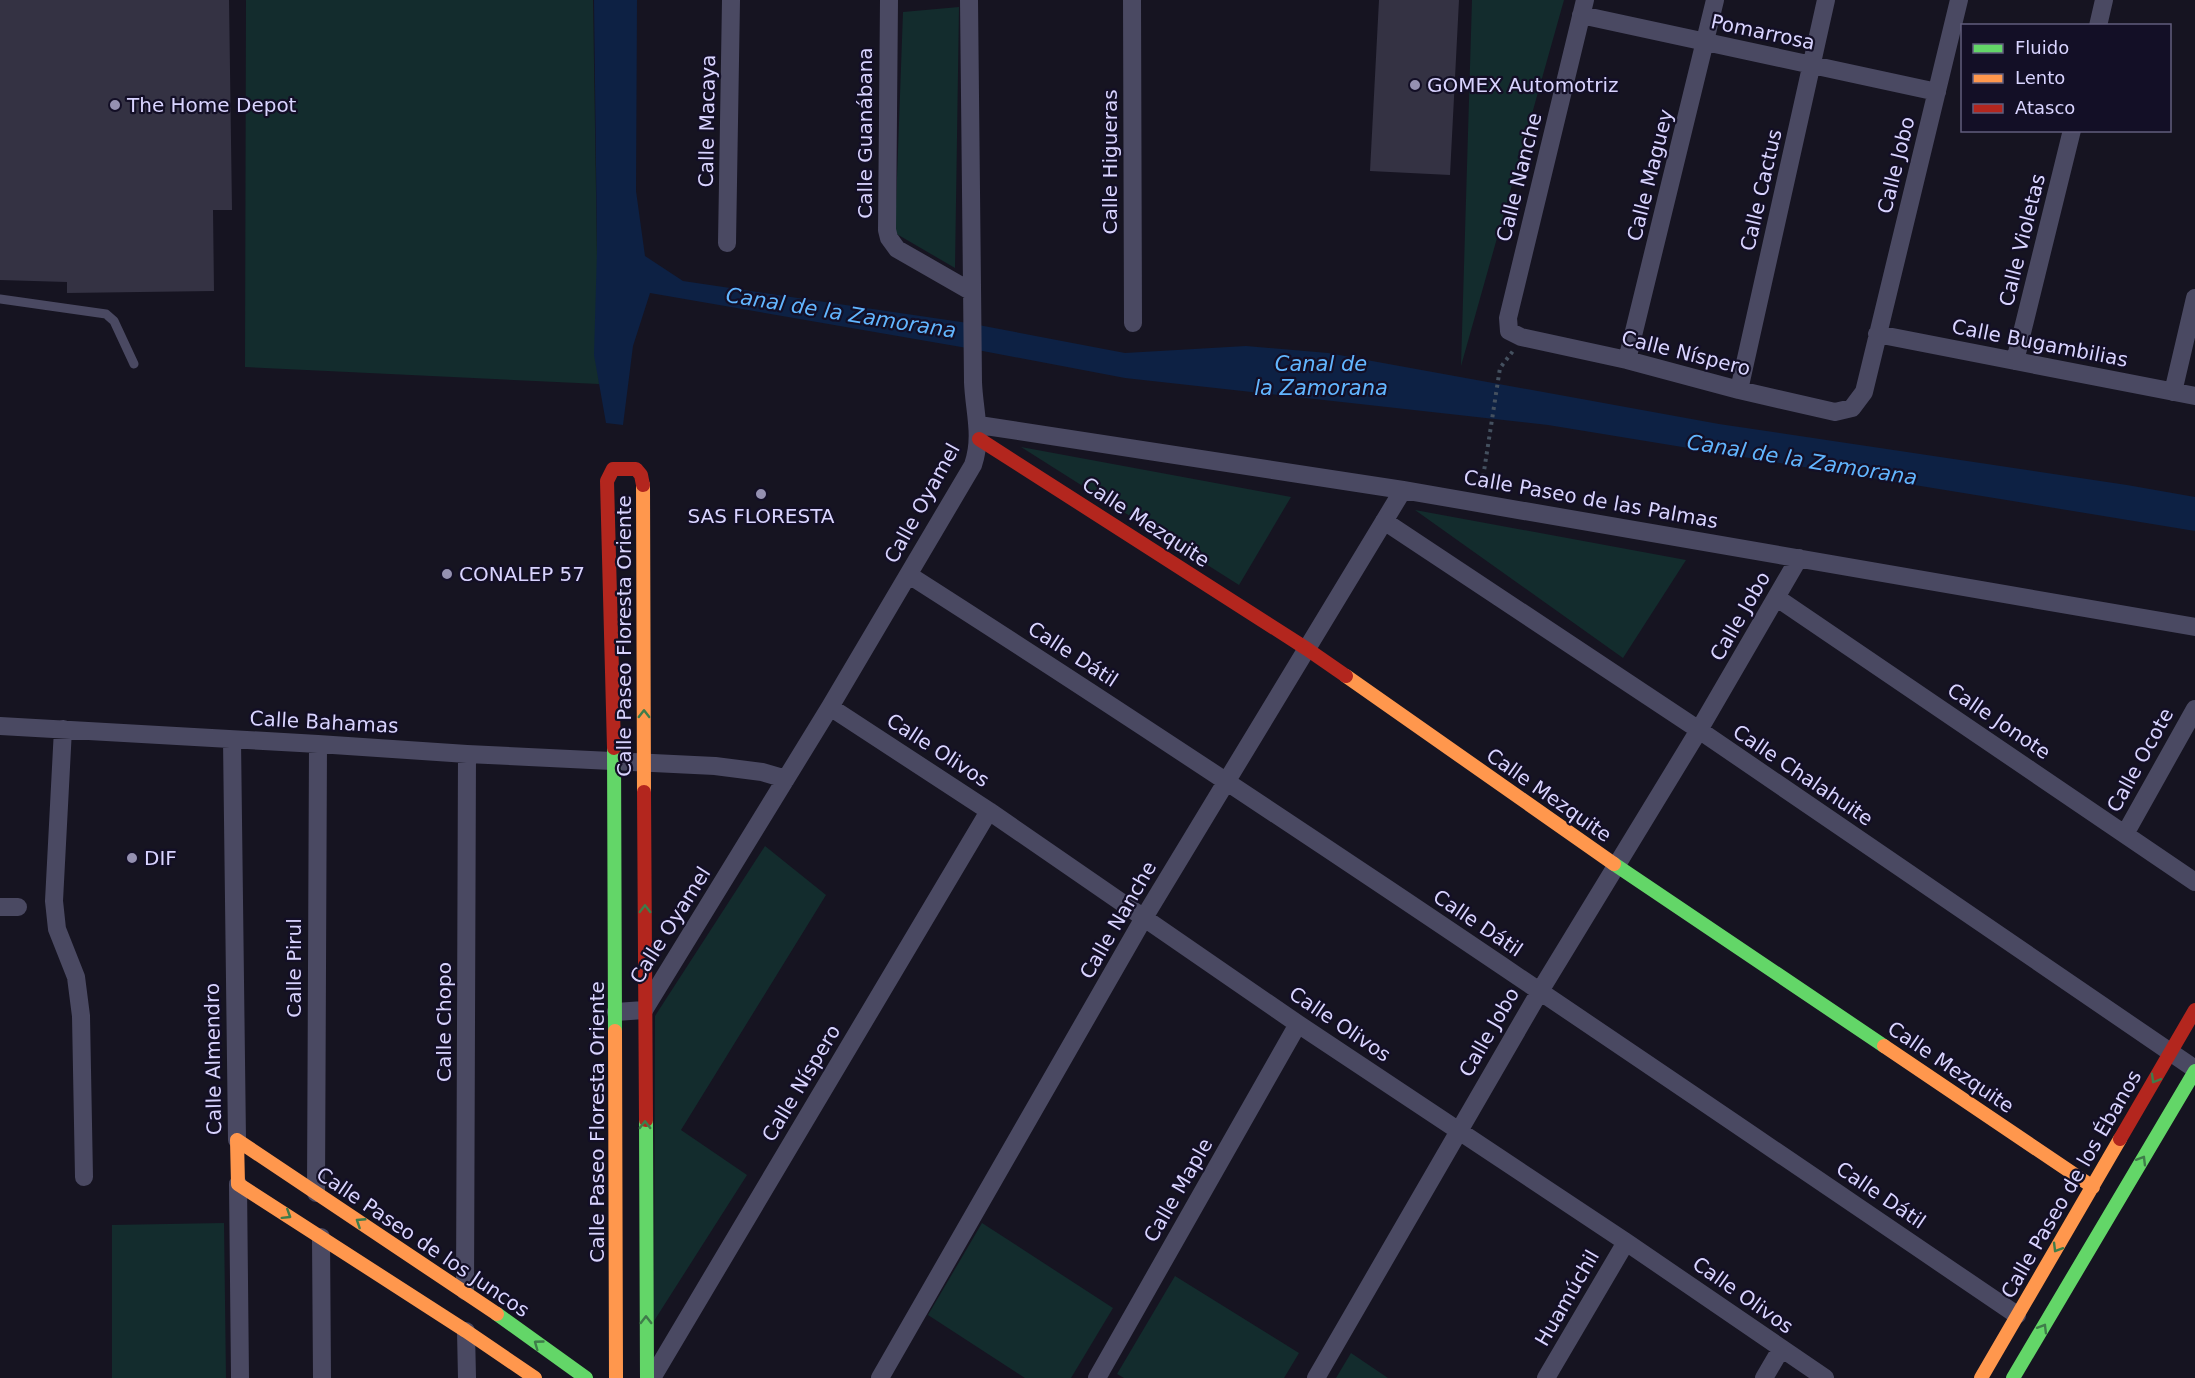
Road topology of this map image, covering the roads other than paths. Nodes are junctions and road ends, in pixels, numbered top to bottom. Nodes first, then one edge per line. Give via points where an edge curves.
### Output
1 (731, 0) edge
2 (889, 0) edge
3 (969, 0) edge
4 (1132, 0) edge
5 (1715, 0) edge
6 (1826, 0) edge
7 (1959, 0) edge
8 (2104, 0) edge
9 (1583, 7) edge
10 (2098, 24) edge
11 (1705, 43) junction
12 (1812, 66) junction
13 (1937, 92) junction
14 (2072, 132) edge
15 (728, 243) dead end
16 (972, 292) junction
17 (2195, 298) edge
18 (0, 299) edge
19 (1133, 323) dead end
20 (1515, 334) joint
21 (1877, 334) junction
22 (1628, 360) junction
23 (2015, 361) junction
24 (134, 364) dead end
25 (1739, 390) junction
26 (2173, 392) junction
27 (2195, 396) edge
28 (1852, 408) joint
29 (979, 432) junction
30 (1403, 490) junction
31 (1384, 521) junction
32 (1799, 558) junction
33 (909, 575) junction
34 (1777, 598) junction
35 (2195, 627) edge
36 (1307, 649) junction
37 (830, 707) junction
38 (2195, 709) edge
39 (0, 726) edge
40 (58, 729) junction
41 (1699, 730) junction
42 (232, 740) junction
43 (318, 744) junction
44 (467, 754) junction
45 (614, 762) junction
46 (645, 763) junction
47 (786, 779) junction
48 (1226, 783) junction
49 (989, 811) junction
50 (2125, 834) junction
51 (1615, 865) junction
52 (2195, 882) edge
53 (1145, 916) junction
54 (1540, 991) junction
55 (644, 1010) junction
56 (2195, 1010) edge
57 (616, 1012) junction
58 (1298, 1024) junction
59 (2170, 1053) junction
60 (2195, 1070) edge
61 (1458, 1131) junction
62 (237, 1140) junction
63 (84, 1177) dead end
64 (238, 1184) junction
65 (2093, 1187) junction
66 (316, 1193) junction
67 (321, 1237) junction
68 (1626, 1242) junction
69 (465, 1291) junction
70 (2017, 1315) junction
71 (466, 1331) junction
72 (1781, 1349) junction
73 (240, 1378) edge
74 (322, 1378) edge
75 (467, 1378) edge
76 (535, 1378) edge
77 (586, 1378) edge
78 (616, 1378) edge
79 (647, 1378) edge
80 (652, 1378) edge
81 (880, 1378) edge
82 (1097, 1378) edge
83 (1316, 1378) edge
84 (1546, 1378) edge
85 (1764, 1378) edge
86 (1825, 1378) edge
87 (1981, 1378) edge
88 (2013, 1378) edge

1 - 15 street, Calle Macaya
2 - 16 street, Calle Guanábana via 889,238 897,249
3 - 16 street, Calle Oyamel
4 - 19 street, Calle Higueras
5 - 11 street, Calle Maguey
6 - 12 street, Calle Cactus
7 - 13 street, Calle Jobo
8 - 10 street
9 - 11 street, Pomarrosa
9 - 20 street, Calle Nanche via 1508,318
11 - 12 street, Pomarrosa
11 - 22 street, Calle Maguey
12 - 13 street, Pomarrosa
12 - 25 street, Calle Cactus
13 - 21 street, Calle Jobo
14 - 23 street, Calle Violetas
16 - 29 street, Calle Oyamel via 973,395
17 - 26 street
18 - 24 lane via 106,314 114,321
20 - 22 street, Calle Níspero
21 - 23 street, Calle Bugambilias
21 - 28 street, Calle Jobo via 1864,392
22 - 25 street, Calle Níspero
23 - 26 street, Calle Bugambilias
25 - 28 street, Calle Níspero via 1835,412
26 - 27 street, Calle Bugambilias
29 - 30 street, Calle Paseo de las Palmas
29 - 33 street, Calle Oyamel via 973,465
29 - 36 street, Calle Mezquite
30 - 31 street, Calle Nanche
30 - 32 street, Calle Paseo de las Palmas
31 - 36 street, Calle Nanche
31 - 41 street, Calle Chalahuite
32 - 34 street, Calle Jobo
32 - 35 street, Calle Paseo de las Palmas
33 - 37 street, Calle Oyamel
33 - 48 street, Calle Dátil
34 - 41 street, Calle Jobo
34 - 50 street, Calle Jonote
36 - 48 street, Calle Nanche
36 - 51 street, Calle Mezquite
37 - 47 street, Calle Oyamel
37 - 49 street, Calle Olivos
38 - 50 street, Calle Ocote
39 - 40 street, Calle Bahamas
40 - 42 street, Calle Bahamas
40 - 63 street via 54,901 57,929 76,977 81,1016
41 - 51 street, Calle Jobo
41 - 59 street, Calle Chalahuite
42 - 43 street, Calle Bahamas
42 - 62 street, Calle Almendro
43 - 44 street, Calle Bahamas
43 - 66 street, Calle Pirul
44 - 45 street, Calle Bahamas
44 - 69 street, Calle Chopo
45 - 46 street, Calle Bahamas
46 -> 45 street, Calle Paseo Floresta Oriente via 643,483 636,469 613,469 607,481
45 - 57 street, Calle Paseo Floresta Oriente
46 - 47 street via 715,766
55 -> 46 street, Calle Paseo Floresta Oriente
47 - 55 street, Calle Oyamel
48 - 53 street, Calle Nanche
48 - 54 street, Calle Dátil
49 - 53 street, Calle Olivos
49 - 80 street, Calle Níspero
50 - 52 street, Calle Jonote
51 - 54 street, Calle Jobo
51 - 65 street, Calle Mezquite
53 - 58 street, Calle Olivos
53 - 81 street, Calle Nanche
54 - 61 street, Calle Jobo
54 - 70 street, Calle Dátil
55 - 57 street, Calle Oyamel
79 -> 55 street, Calle Paseo Floresta Oriente
56 - 59 street, Calle Paseo de los Ébanos
57 - 78 street, Calle Paseo Floresta Oriente
58 - 61 street, Calle Olivos
58 - 82 street, Calle Maple
59 - 60 street, Calle Chalahuite
59 -> 65 street, Calle Paseo de los Ébanos
88 -> 60 street
61 - 68 street, Calle Olivos
61 - 83 street, Calle Jobo
62 - 64 street, Calle Almendro
62 - 66 street, Calle Paseo de los Juncos
64 -> 67 street
64 - 73 street, Calle Almendro
65 -> 70 street, Calle Paseo de los Ébanos
69 -> 66 street, Calle Paseo de los Juncos
67 - 71 street
67 - 74 street
68 - 72 street, Calle Olivos
68 - 84 street, Huamúchil
77 -> 69 street, Calle Paseo de los Juncos
70 - 87 street, Calle Paseo de los Ébanos
71 - 75 street
71 - 76 street
72 - 85 street
72 - 86 street, Calle Olivos

